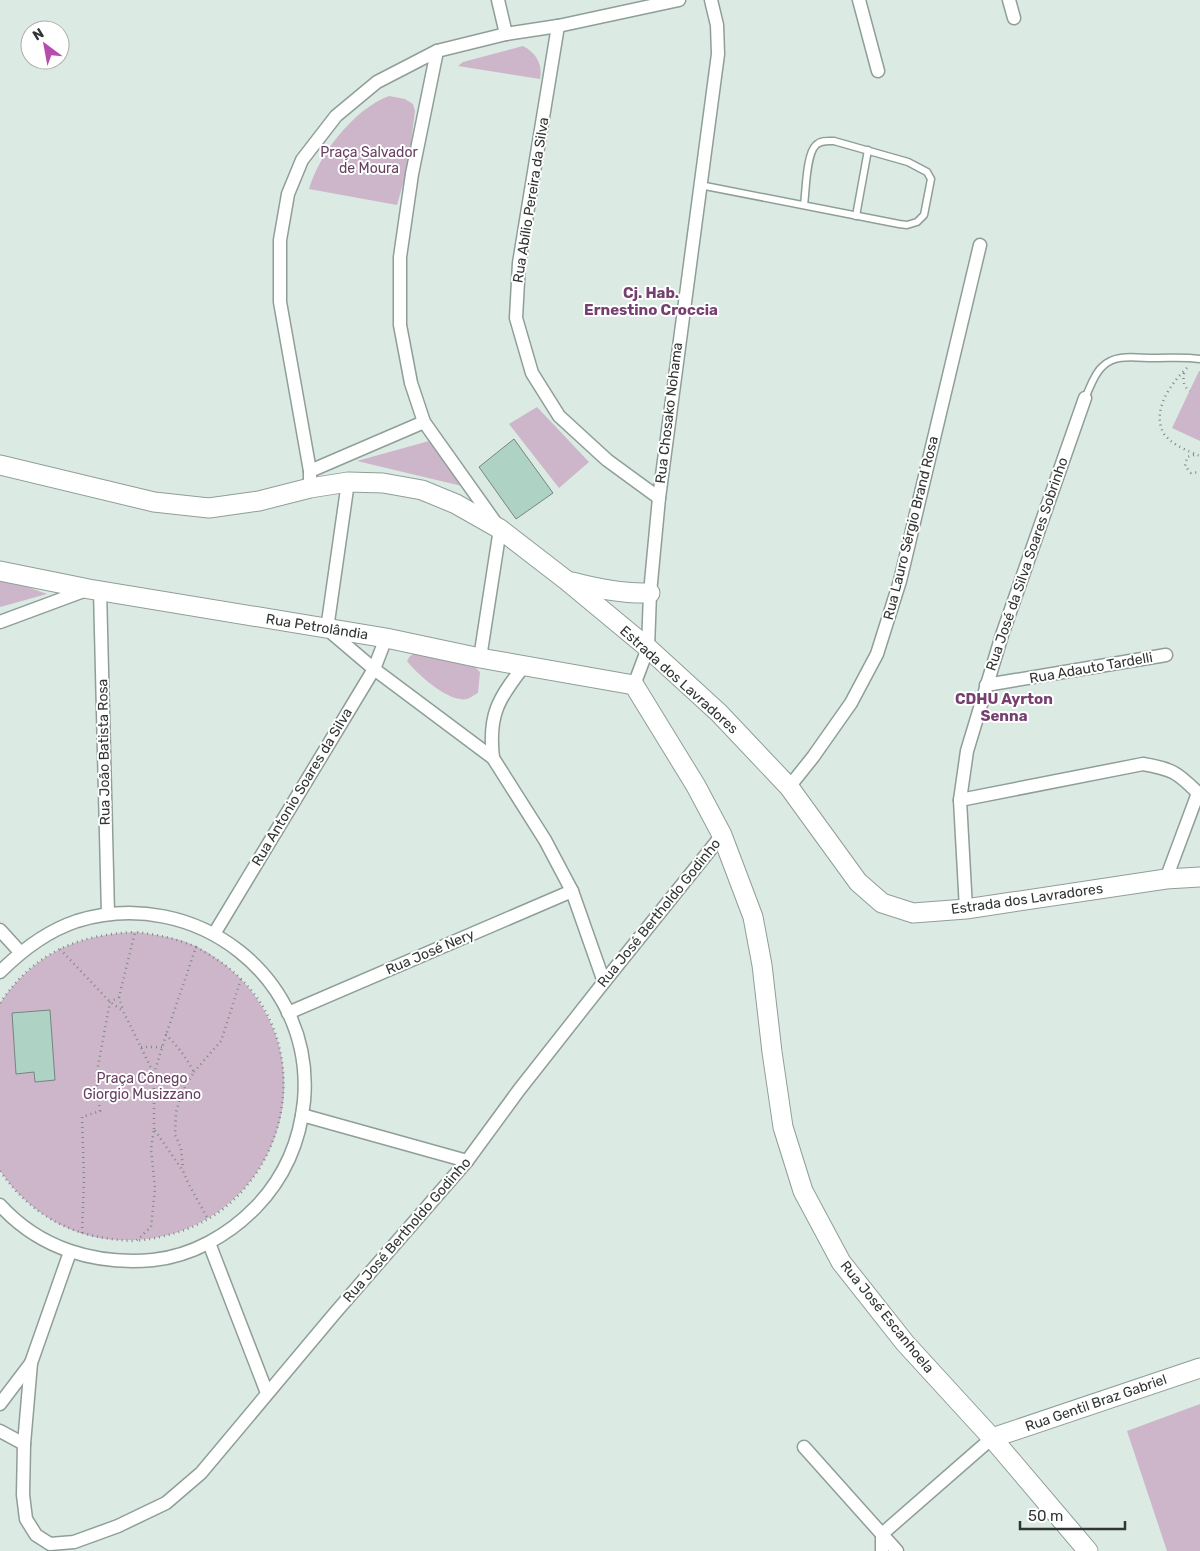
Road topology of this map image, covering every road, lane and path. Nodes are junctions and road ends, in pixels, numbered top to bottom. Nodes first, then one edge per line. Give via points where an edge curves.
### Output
1 (498, 0) edge
2 (679, 0) edge
3 (711, 0) edge
4 (859, 0) edge
5 (1009, 0) edge
6 (1014, 18) dead end
7 (558, 26) junction
8 (506, 34) junction
9 (437, 51) junction
10 (878, 70) dead end
11 (868, 150) junction
12 (700, 185) junction
13 (804, 206) junction
14 (856, 216) junction
15 (980, 245) dead end
16 (1200, 358) edge
17 (1192, 364) dead end
18 (1184, 371) junction
19 (1190, 391) dead end
20 (1085, 398) joint
21 (424, 422) junction
22 (1200, 456) edge
23 (0, 465) edge
24 (1200, 472) edge
25 (310, 480) junction
26 (348, 482) junction
27 (659, 498) junction
28 (500, 529) junction
29 (0, 571) edge
30 (566, 580) junction
31 (95, 589) junction
32 (650, 593) junction
33 (0, 622) edge
34 (327, 629) junction
35 (386, 638) junction
36 (648, 648) junction
37 (1166, 655) dead end
38 (480, 658) junction
39 (524, 666) junction
40 (374, 669) junction
41 (634, 685) junction
42 (986, 685) junction
43 (493, 758) junction
44 (789, 787) junction
45 (960, 800) junction
46 (722, 835) junction
47 (1200, 877) edge
48 (1166, 879) junction
49 (572, 891) junction
50 (966, 910) junction
51 (108, 914) junction
52 (0, 930) edge
53 (135, 932) junction
54 (214, 934) junction
55 (196, 947) junction
56 (60, 949) junction
57 (20, 952) junction
58 (0, 972) edge
59 (241, 979) junction
60 (604, 982) junction
61 (119, 997) junction
62 (110, 1002) junction
63 (0, 1003) edge
64 (123, 1011) junction
65 (288, 1013) junction
66 (166, 1035) junction
67 (141, 1047) junction
68 (162, 1047) junction
69 (194, 1072) junction
70 (154, 1074) junction
71 (302, 1115) junction
72 (154, 1129) junction
73 (467, 1162) junction
74 (183, 1170) junction
75 (0, 1171) edge
76 (0, 1205) edge
77 (208, 1219) junction
78 (82, 1233) junction
79 (136, 1241) junction
80 (209, 1243) junction
81 (70, 1252) junction
82 (31, 1363) junction
83 (1200, 1368) edge
84 (267, 1394) junction
85 (0, 1404) edge
86 (0, 1431) edge
87 (992, 1438) junction
88 (24, 1444) junction
89 (804, 1447) dead end
90 (882, 1534) junction
91 (882, 1551) edge
92 (897, 1551) edge
93 (1088, 1551) edge

1 - 8 street
2 - 7 street
3 - 12 street, Rua Chosako Nohama via 717,25 718,54
4 - 10 street
5 - 6 street
7 - 8 street
7 - 27 street, Rua Abílio Pereira da Silva via 519,263 516,318 532,373 559,416 607,460
8 - 9 street
9 - 21 street via 412,174 400,257 400,325 411,383
9 - 25 street via 377,82 336,116 302,160 288,194 280,240 280,302
11 - 13 lane via 834,141 817,143 810,152
11 - 14 lane
11 - 14 lane via 908,162 927,172 931,179 924,215 917,222 907,225
12 - 13 lane
12 - 27 street, Rua Chosako Nohama
13 - 14 lane
15 - 44 street, Rua Lauro Sérgio Brand Rosa via 900,581 877,654 851,703
16 - 20 lane via 1114,359 1102,367
17 - 18 path
18 - 19 path via 1185,387
18 - 22 path via 1166,394 1160,414 1162,431 1171,441
20 - 42 street, Rua José da Silva Soares Sobrinho
21 - 25 street
21 - 28 street
22 - 24 path via 1190,456 1185,463 1191,473
23 - 25 street, Estrada dos Lavradores via 154,502 209,508 259,501
25 - 26 street, Estrada dos Lavradores
26 - 28 street, Estrada dos Lavradores via 384,483 422,490 456,504
26 - 34 street
27 - 32 street, Rua Chosako Nohama
28 - 30 street, Estrada dos Lavradores
28 - 38 street
29 - 31 street, Rua Petrolândia
30 - 32 street via 629,594
30 - 36 street, Estrada dos Lavradores
31 - 33 street
31 - 34 street, Rua Petrolândia
31 - 51 street, Rua João Batista Rosa
32 - 36 street, Rua Chosako Nohama
34 - 35 street, Rua Petrolândia
34 - 40 street
35 - 38 street, Rua Petrolândia
35 - 40 street, Rua Antonio Soares da Silva
36 - 41 street, Rua Chosako Nohama
36 - 44 street, Estrada dos Lavradores via 719,713
37 - 42 street, Rua Adauto Tardelli
38 - 39 street, Rua Petrolândia
39 - 41 street, Rua Petrolândia
39 - 43 street via 511,682 493,716 490,736
40 - 43 street
40 - 54 street, Rua Antonio Soares da Silva
41 - 46 street, Rua José Escanhoela
42 - 45 street, Rua José da Silva Soares Sobrinho via 967,751
43 - 49 street via 545,840
44 - 50 street, Estrada dos Lavradores via 858,882 882,903 912,913
45 - 48 street via 1143,764 1166,768 1182,777 1198,793
45 - 50 street, Rua José da Silva Soares Sobrinho
46 - 60 street, Rua José Bertholdo Godinho
46 - 87 street, Rua José Escanhoela via 753,917 783,1127 803,1191 841,1262 905,1343
47 - 48 street, Estrada dos Lavradores
48 - 50 street, Estrada dos Lavradores
49 - 60 street
49 - 65 street, Rua José Nery
51 - 54 street via 163,916
51 - 57 street via 47,934
52 - 57 street
53 - 55 path via 154,934
53 - 56 path via 88,938
53 - 61 path
54 - 65 street via 233,946 265,976
55 - 59 path via 223,963
55 - 66 path
56 - 62 path
56 - 63 path via 26,972
57 - 58 street
59 - 69 path via 221,1041
59 - 77 path via 268,1017 277,1039 282,1062 283,1105 277,1132 256,1174 241,1193
60 - 73 street, Rua José Bertholdo Godinho
61 - 62 path
61 - 64 path
62 - 64 path
62 - 78 path via 96,1077 100,1111 82,1117
64 - 67 path
65 - 71 street via 298,1037 303,1063
66 - 68 path
66 - 69 path via 186,1057
67 - 68 path
67 - 70 path
68 - 70 path
69 - 74 path via 182,1092 176,1112 175,1135 181,1148
70 - 72 path
71 - 73 street
71 - 80 street via 289,1160 268,1193 247,1216
72 - 74 path
72 - 79 path via 151,1149 155,1188 151,1227
73 - 84 street, Rua José Bertholdo Godinho
74 - 77 path
75 - 78 path via 10,1185 45,1217
76 - 81 street via 22,1225
77 - 79 path via 182,1232
78 - 79 path via 112,1240
80 - 81 street via 158,1259 128,1262
80 - 84 street
81 - 82 street
82 - 85 street
82 - 88 street
83 - 87 street, Rua Gentil Braz Gabriel
84 - 88 street, Rua José Bertholdo Godinho via 201,1473 166,1503 74,1542 50,1544 36,1535 26,1519
86 - 88 street
87 - 90 street
87 - 93 street, Rua José Escanhoela
89 - 90 street
90 - 91 street
90 - 92 street

